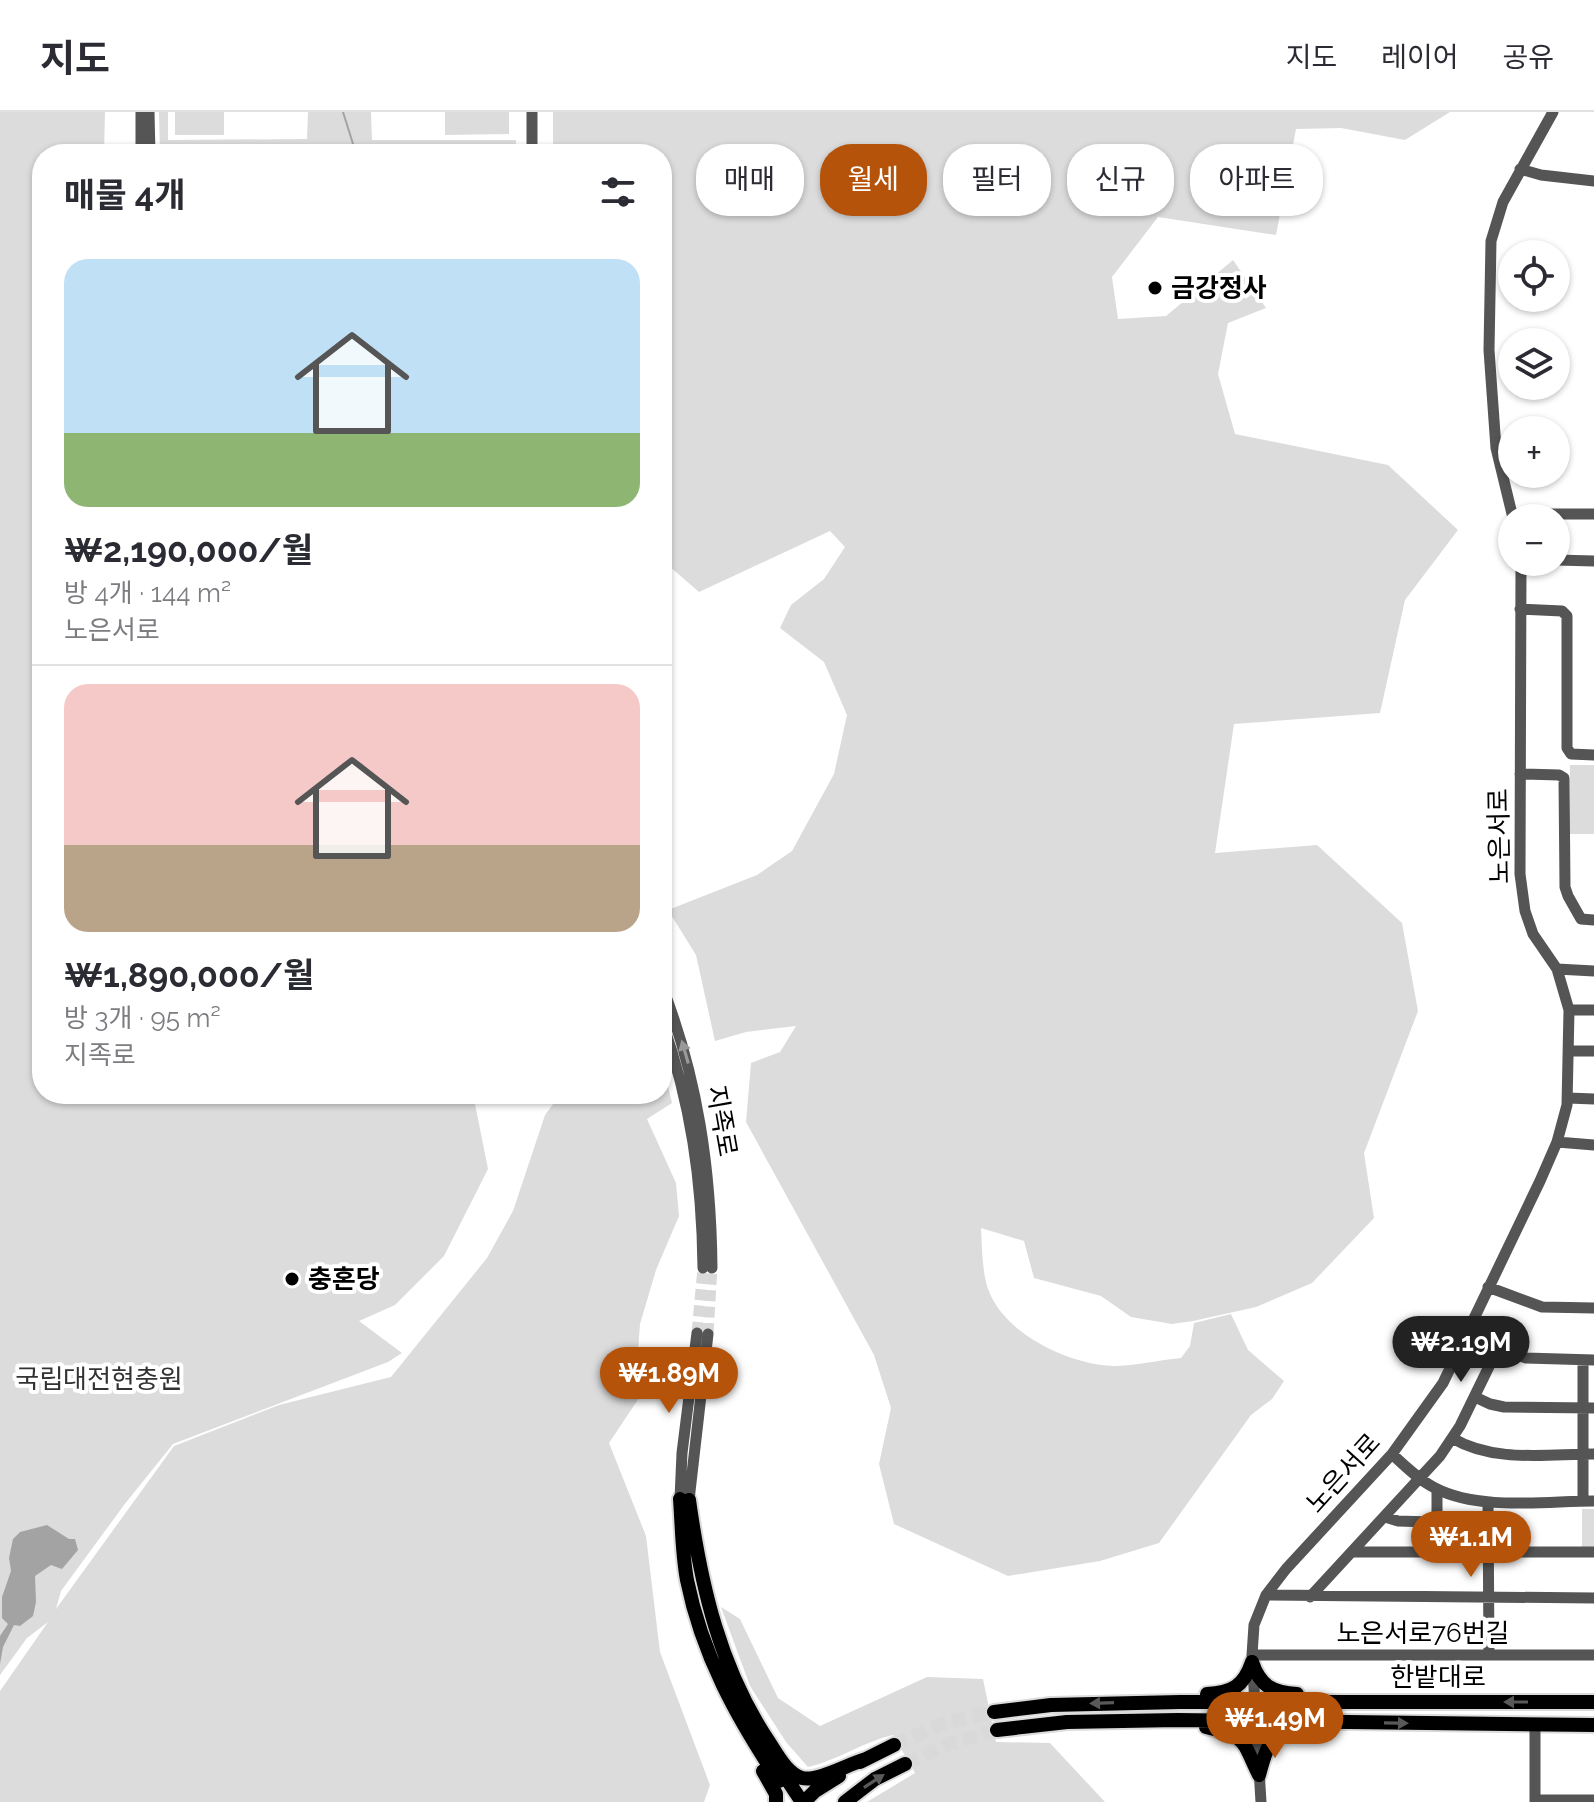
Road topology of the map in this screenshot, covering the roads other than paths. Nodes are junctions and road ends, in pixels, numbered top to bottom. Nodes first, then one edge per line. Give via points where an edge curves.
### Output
1 (141, 112) edge
2 (149, 112) edge
3 (532, 112) edge
4 (1553, 112) edge
5 (141, 144) edge
6 (150, 144) edge
7 (532, 144) edge
8 (1520, 169) junction
9 (1594, 181) edge
10 (1509, 504) edge
11 (1594, 514) edge
12 (1570, 515) edge
13 (1570, 560) edge
14 (1594, 561) edge
15 (1521, 576) edge
16 (1520, 609) junction
17 (1594, 755) edge
18 (1520, 774) junction
19 (1594, 920) edge
20 (1557, 969) junction
21 (1594, 971) edge
22 (1569, 1010) junction
23 (1594, 1010) edge
24 (672, 1016) edge
25 (1570, 1051) junction
26 (1594, 1051) edge
27 (672, 1053) edge
28 (1568, 1098) junction
29 (1594, 1099) edge
30 (1557, 1142) junction
31 (1594, 1145) edge
32 (1488, 1287) junction
33 (1594, 1308) edge
34 (1465, 1333) junction
35 (702, 1334) tunnel mouth
36 (1498, 1348) junction
37 (1588, 1360) edge
38 (1475, 1397) junction
39 (1589, 1408) edge
40 (1452, 1438) junction
41 (1392, 1454) junction
42 (1589, 1454) edge
43 (1419, 1478) junction
44 (1437, 1490) junction
45 (684, 1500) junction
46 (1588, 1501) edge
47 (1488, 1502) junction
48 (1385, 1517) junction
49 (1489, 1551) junction
50 (1353, 1552) junction
51 (1594, 1552) edge
52 (1266, 1595) junction
53 (1310, 1597) junction
54 (1489, 1597) junction
55 (1594, 1598) edge
56 (1489, 1655) junction
57 (1594, 1655) edge
58 (1252, 1658) junction
59 (1329, 1701) junction
60 (1180, 1702) junction
61 (1594, 1702) edge
62 (1253, 1703) junction
63 (994, 1712) tunnel mouth
64 (1178, 1720) junction
65 (1254, 1721) junction
66 (1317, 1722) junction
67 (1535, 1725) junction
68 (1594, 1725) edge
69 (997, 1730) tunnel mouth
70 (894, 1745) tunnel mouth
71 (866, 1759) junction
72 (905, 1764) tunnel mouth
73 (1259, 1775) junction
74 (788, 1796) edge
75 (1594, 1800) edge
76 (1535, 1801) edge
77 (803, 1802) edge
78 (845, 1802) edge
79 (1261, 1802) edge

1 - 5 street
2 - 6 street
3 - 7 street
4 - 8 street
8 - 9 street
8 - 10 street via 1491,241 1489,350 1496,448
11 - 12 street
13 - 14 street
15 - 16 street, 노은서로
16 - 17 street via 1562,611 1567,616 1567,748 1571,754
16 - 18 street, 노은서로
18 - 19 street via 1564,778 1565,887 1581,919
18 - 20 street, 노은서로 via 1525,911 1533,934
20 - 21 street
20 - 22 street, 노은서로
22 - 23 street
22 - 25 street, 노은서로
27 -> 24 street, 지족로 via 696,1147 708,1268 710,1187 702,1122
25 - 26 street
25 - 28 street, 노은서로
28 - 29 street
28 - 30 street, 노은서로
30 - 31 street
30 - 32 street, 노은서로
32 - 33 street via 1542,1307
32 - 34 street, 노은서로
34 - 36 street
34 - 41 street, 노은서로 via 1443,1383
35 - 45 street via 682,1453
36 - 37 street via 1526,1358
36 - 38 street
37 - 39 street
38 - 39 street via 1504,1407
38 - 40 street
39 - 42 street
40 - 42 street via 1494,1453
40 - 43 street
41 - 43 street
41 - 52 street, 노은서로
42 - 46 street
43 - 44 street
43 - 48 street
44 - 47 street
44 - 48 street via 1437,1515 1431,1522
45 - 71 main road via 719,1642 738,1689 782,1762 806,1779
45 - 74 main road via 694,1586 708,1633 731,1691
45 - 74 main road via 674,1546 690,1629 725,1711 776,1794
46 - 47 street
47 - 49 street
48 - 50 street
49 - 50 street
49 - 51 street
49 - 54 street
50 - 53 street
52 - 53 street
52 - 58 street, 노은서로 via 1254,1625
53 - 54 street
54 - 55 street
54 - 56 street
56 - 57 street, 노은서로76번길
56 - 58 street, 노은서로76번길
58 - 59 main road via 1261,1682 1276,1692
58 - 60 main road via 1242,1683 1232,1691
58 - 62 street, 노은서로
61 -> 59 main road, 한밭대로
59 - 62 main road, 한밭대로
60 - 62 main road, 한밭대로
60 -> 63 main road, 한밭대로
62 - 65 street, 노은서로
64 - 65 main road, 한밭대로
64 - 69 main road, 한밭대로 via 1067,1722
64 - 73 main road via 1239,1736
65 - 66 main road, 한밭대로
65 - 73 street, 노은서로
66 -> 67 main road, 한밭대로
66 - 73 main road via 1272,1740
67 - 68 main road, 한밭대로
67 - 76 street
70 - 71 main road
71 - 77 main road
78 -> 72 main road
73 - 79 street, 노은서로
74 - 77 main road
75 - 76 street

